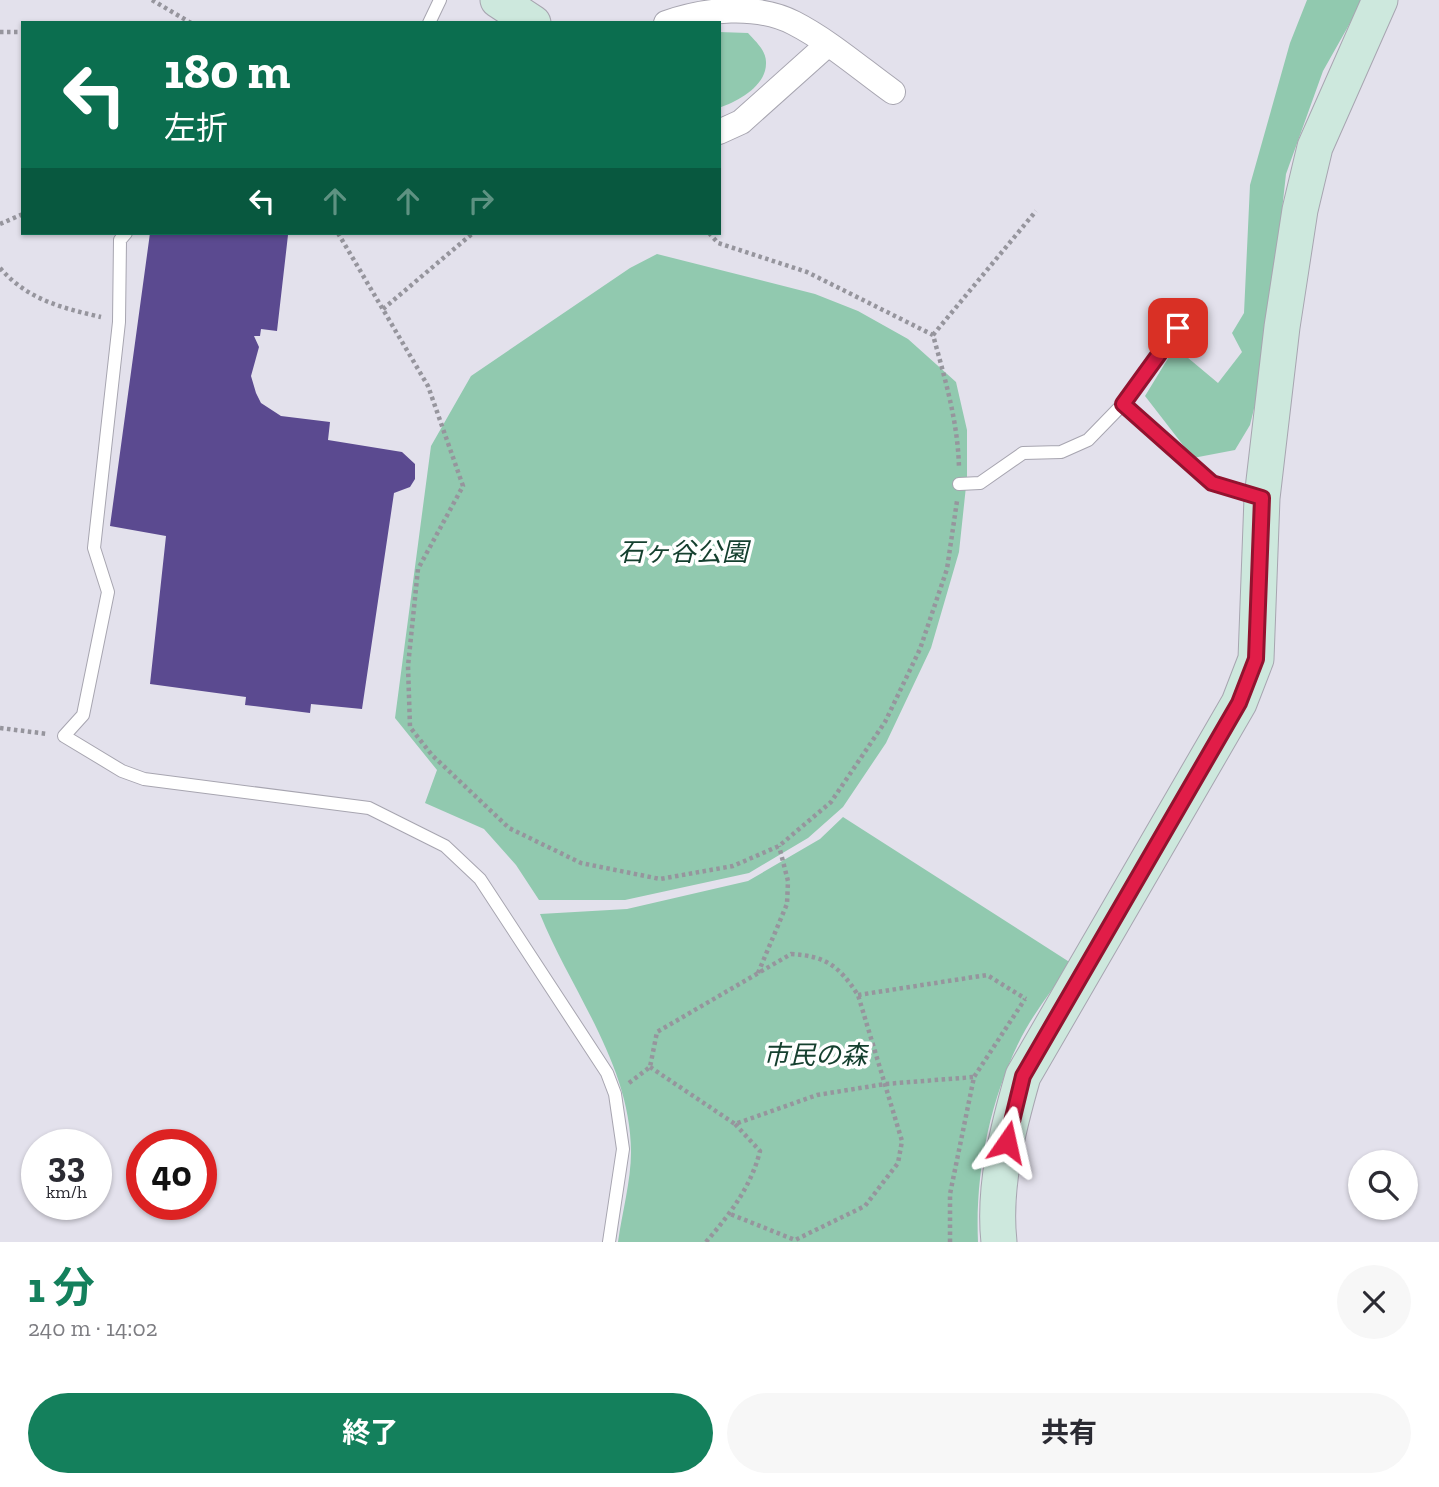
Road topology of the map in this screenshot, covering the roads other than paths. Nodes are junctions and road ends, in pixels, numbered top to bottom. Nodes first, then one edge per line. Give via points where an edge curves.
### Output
1 (440, 0) edge
2 (498, 0) edge
3 (1380, 0) edge
4 (430, 21) edge
5 (530, 21) edge
6 (675, 21) edge
7 (827, 45) junction
8 (893, 92) dead end
9 (721, 131) edge
10 (124, 235) edge
11 (1178, 328) dead end
12 (1123, 404) junction
13 (959, 484) road end
14 (1262, 498) junction
15 (608, 1242) edge
16 (999, 1242) edge

1 - 4 lane
2 - 5 street
3 - 14 street via 1315,146 1282,327
6 - 7 street via 716,12 755,11 793,22
7 - 8 street
7 - 9 street via 741,122
10 - 15 lane via 120,240 119,322 94,548 108,592 83,715 64,736 144,779 369,808 445,846 480,879 607,1073 615,1094 623,1149
11 - 12 lane
12 - 13 lane via 1088,440 1061,452 1023,453 981,483
12 - 14 lane via 1212,483
14 - 16 street via 1256,659 1239,703 1023,1076 1003,1167

